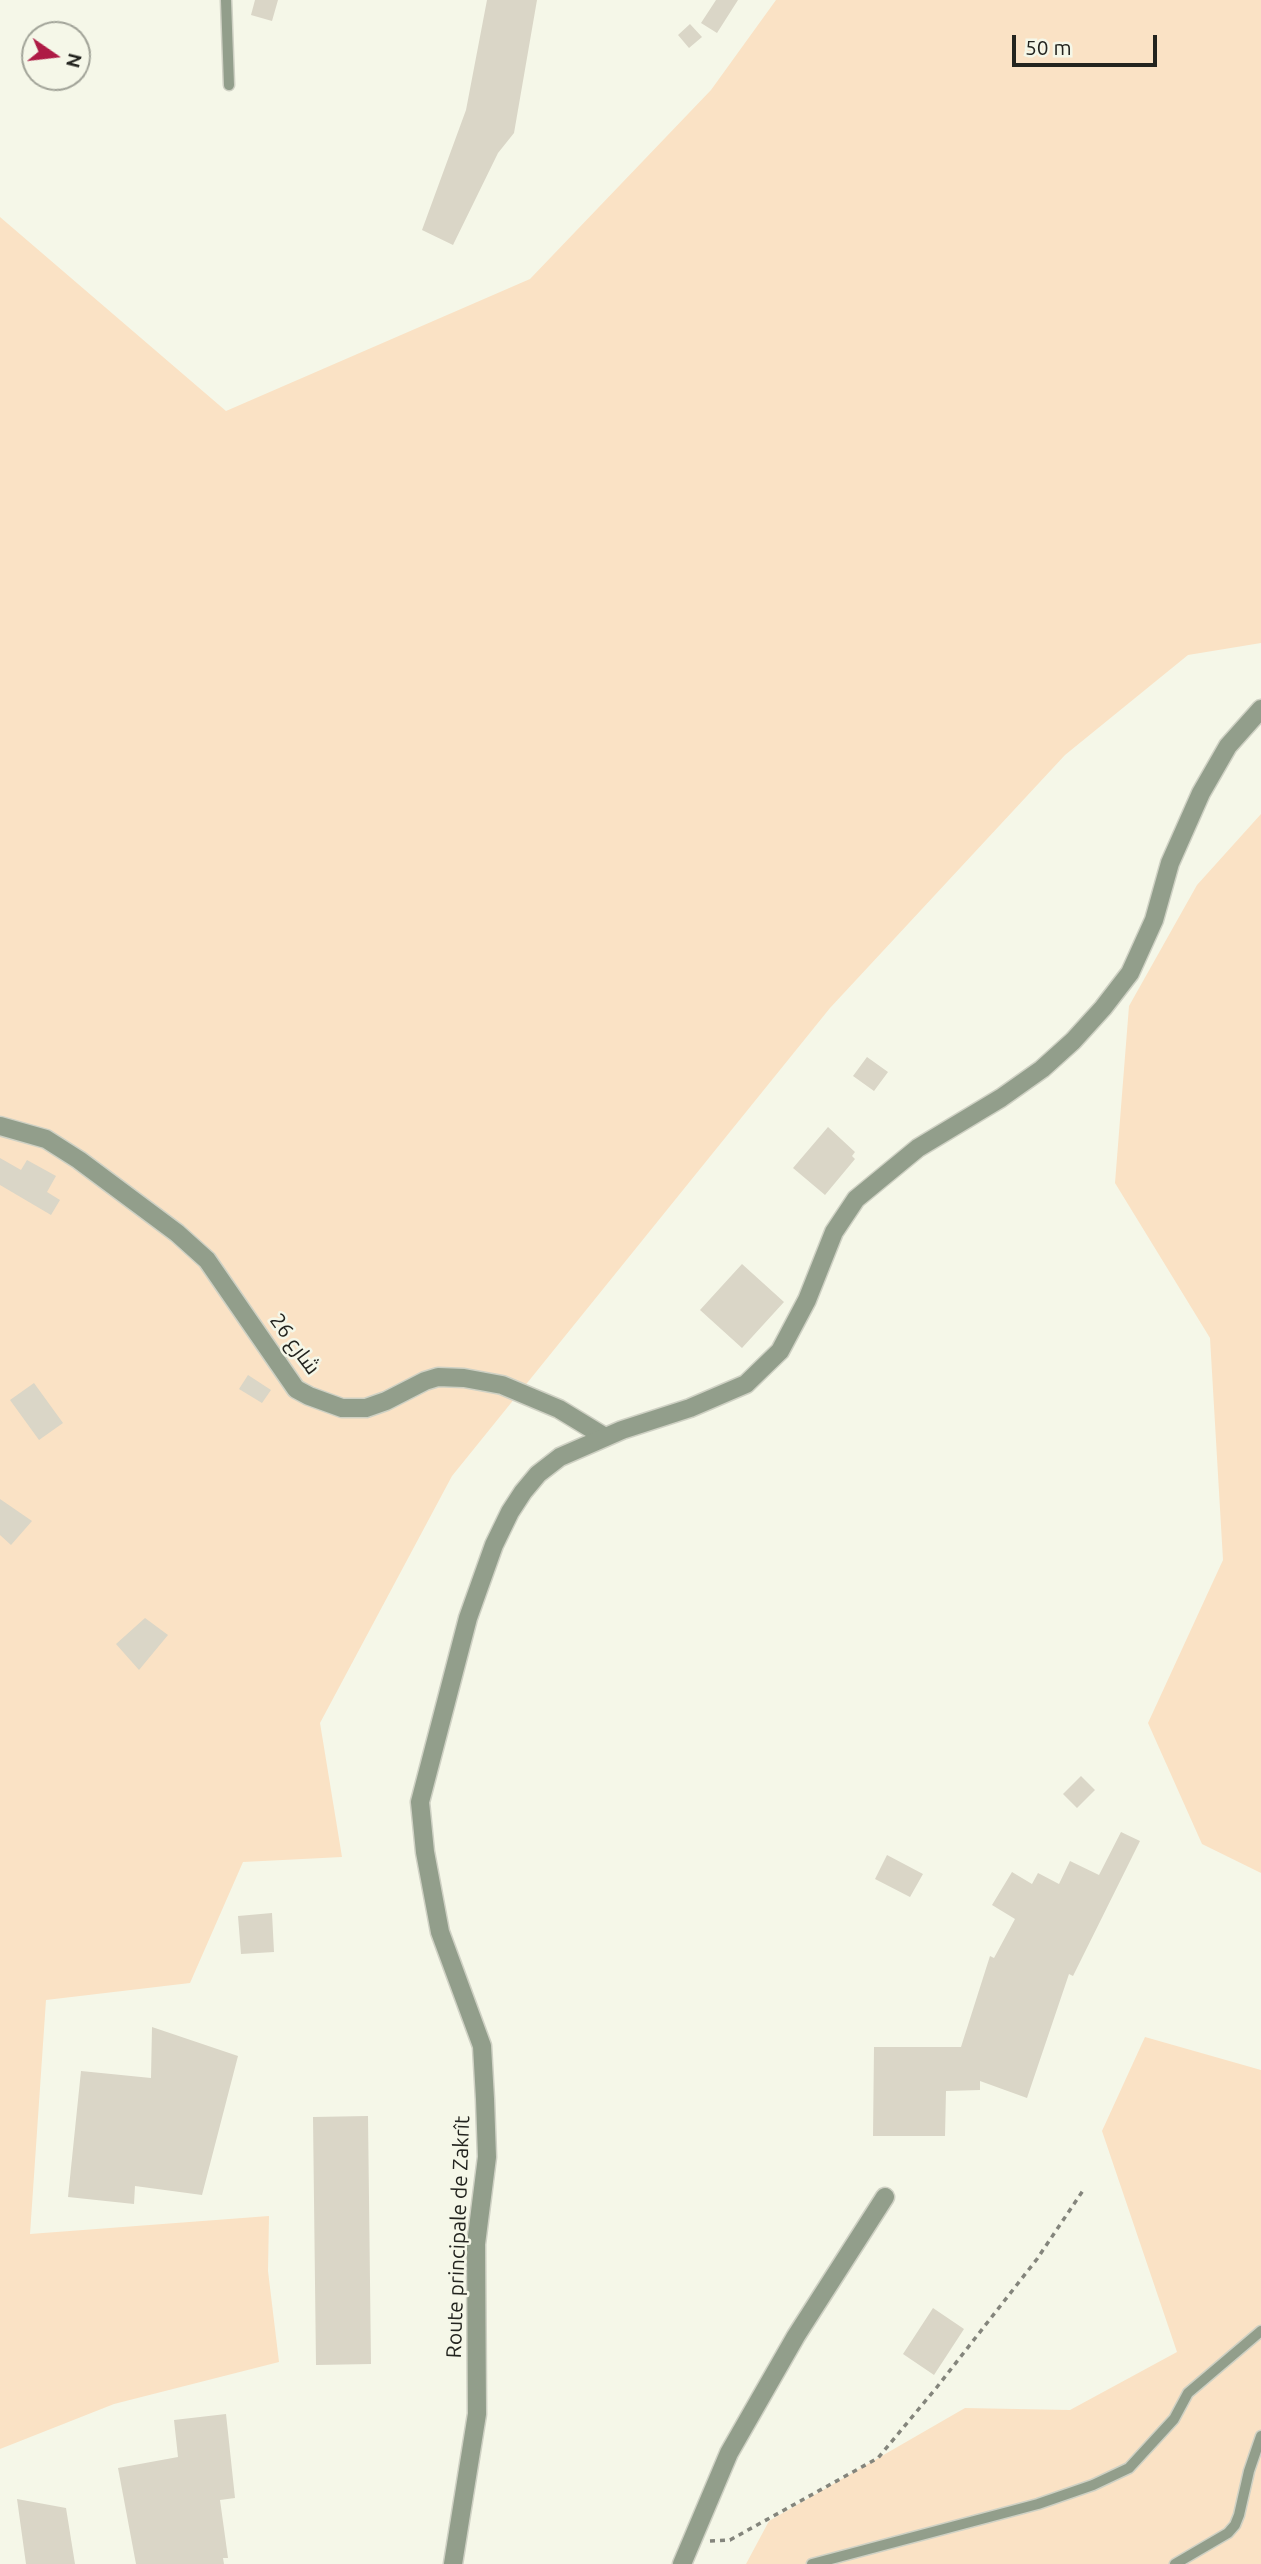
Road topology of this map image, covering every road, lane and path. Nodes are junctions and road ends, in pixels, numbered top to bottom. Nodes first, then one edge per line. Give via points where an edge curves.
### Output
1 (226, 0) edge
2 (229, 85) dead end
3 (1261, 709) edge
4 (0, 1126) edge
5 (605, 1437) junction
6 (1084, 2189) dead end
7 (885, 2196) dead end
8 (1261, 2331) edge
9 (1261, 2435) edge
10 (690, 2543) junction
11 (453, 2564) edge
12 (682, 2564) edge
13 (812, 2564) edge
14 (1175, 2564) edge

1 - 2 lane
3 - 5 street, Route principale de Zakrît via 1228,746 1201,793 1130,973 1103,1008 1042,1069 918,1149 856,1199 834,1232 807,1300 780,1351 746,1384
4 - 5 street, شارع 26 via 46,1139 177,1233 206,1260 296,1390 342,1408 366,1408 425,1381 464,1378 502,1385
5 - 11 street, Route principale de Zakrît via 560,1457 538,1474 510,1512 468,1618 420,1802 440,1932 482,2046 486,2122 487,2157 476,2244 477,2414
6 - 10 path via 1037,2259 878,2458 730,2540
7 - 10 street via 729,2452
8 - 13 lane via 1188,2393 1174,2419 1129,2468 1038,2504
9 - 14 lane via 1235,2525
10 - 12 street

